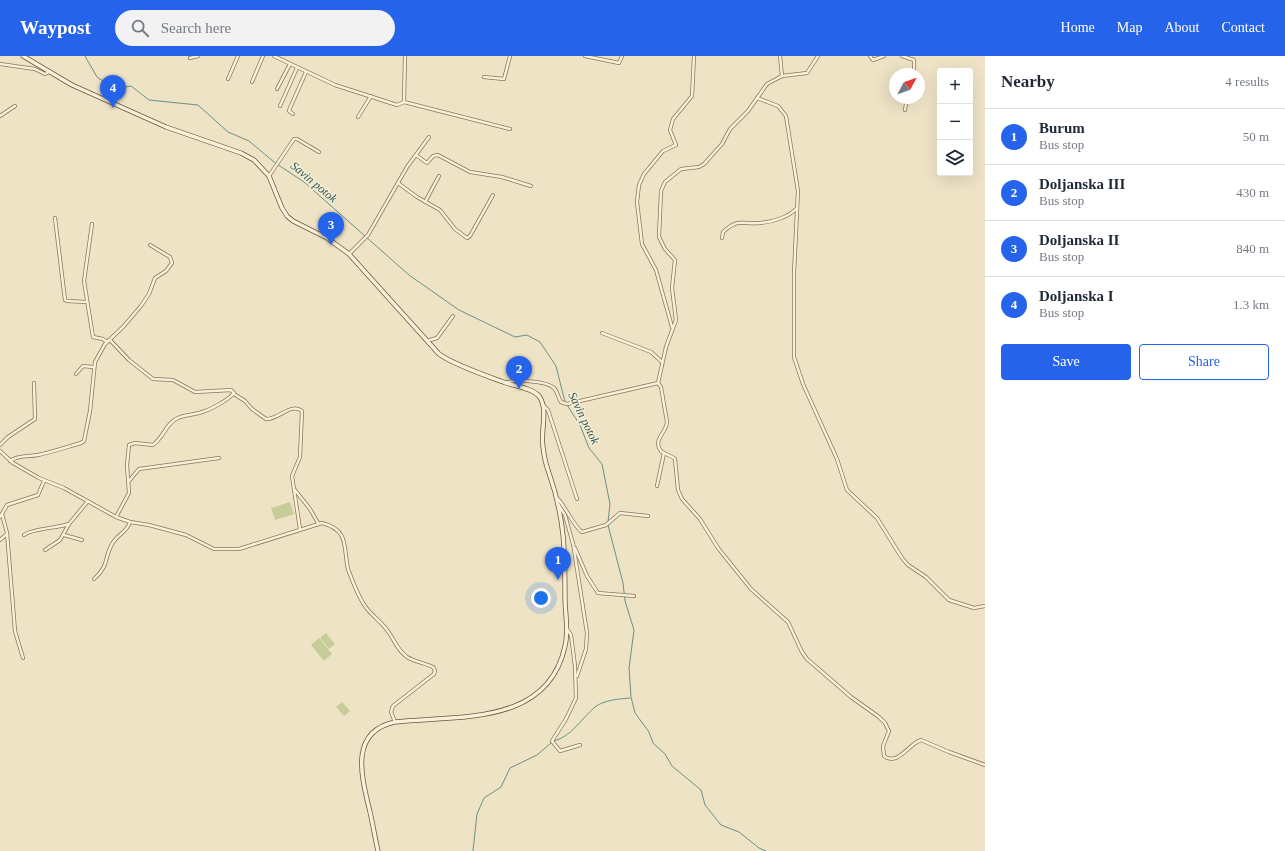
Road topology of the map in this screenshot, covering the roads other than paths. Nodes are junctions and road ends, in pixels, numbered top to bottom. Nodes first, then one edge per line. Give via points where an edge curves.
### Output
1 (23, 56) edge
2 (198, 56) edge
3 (238, 56) edge
4 (263, 56) edge
5 (274, 56) edge
6 (405, 56) edge
7 (510, 56) edge
8 (585, 56) edge
9 (622, 56) edge
10 (694, 56) edge
11 (780, 56) edge
12 (818, 56) edge
13 (870, 56) edge
14 (884, 56) edge
15 (902, 56) edge
16 (190, 58) dead end
17 (0, 64) edge
18 (290, 64) junction
19 (297, 68) junction
20 (914, 68) edge
21 (49, 72) junction
22 (306, 72) junction
23 (782, 76) junction
24 (484, 77) dead end
25 (228, 79) dead end
26 (252, 82) dead end
27 (277, 89) dead end
28 (371, 96) junction
29 (757, 98) junction
30 (404, 102) junction
31 (906, 104) edge
32 (15, 106) dead end
33 (280, 106) dead end
34 (905, 110) dead end
35 (293, 114) dead end
36 (0, 116) edge
37 (358, 117) dead end
38 (510, 129) dead end
39 (428, 137) dead end
40 (319, 152) dead end
41 (416, 155) junction
42 (269, 176) junction
43 (439, 176) dead end
44 (398, 182) junction
45 (531, 186) dead end
46 (493, 195) dead end
47 (425, 202) junction
48 (798, 208) junction
49 (55, 218) dead end
50 (92, 224) dead end
51 (722, 238) dead end
52 (150, 245) dead end
53 (349, 254) junction
54 (86, 302) junction
55 (453, 316) dead end
56 (672, 327) junction
57 (602, 333) dead end
58 (110, 340) junction
59 (427, 341) junction
60 (107, 342) junction
61 (662, 362) junction
62 (94, 366) junction
63 (76, 374) dead end
64 (34, 382) dead end
65 (505, 383) junction
66 (658, 383) junction
67 (234, 394) junction
68 (543, 405) junction
69 (0, 445) edge
70 (0, 451) edge
71 (664, 453) junction
72 (220, 458) dead end
73 (10, 461) junction
74 (44, 481) junction
75 (129, 481) junction
76 (657, 486) dead end
77 (295, 490) junction
78 (557, 498) junction
79 (577, 499) dead end
80 (88, 501) junction
81 (558, 504) junction
82 (2, 514) junction
83 (648, 516) dead end
84 (0, 517) edge
85 (116, 517) junction
86 (130, 522) junction
87 (318, 523) junction
88 (69, 524) junction
89 (300, 529) junction
90 (7, 533) junction
91 (24, 535) dead end
92 (64, 535) junction
93 (0, 540) edge
94 (82, 540) dead end
95 (573, 543) junction
96 (45, 550) dead end
97 (94, 579) dead end
98 (634, 596) dead end
99 (985, 606) edge
100 (567, 629) junction
101 (23, 658) dead end
102 (576, 676) junction
103 (395, 722) junction
104 (580, 745) dead end
105 (985, 765) edge
106 (378, 851) edge

1 - 21 street
2 - 16 street
3 - 25 street
4 - 26 street
5 - 18 street
6 - 30 street
7 - 24 street via 502,80
8 - 9 street via 619,63
10 - 56 street via 692,96 673,119 670,130 676,145 663,151 644,174 639,185 637,202 642,244 656,270
11 - 23 street
12 - 23 street via 807,73
13 - 14 street via 873,60
15 - 20 street via 914,60
17 - 21 street via 35,69 45,74
18 - 19 street
18 - 27 street
19 - 22 street
19 - 33 street
21 - 42 street via 166,127 246,155 260,165
22 - 28 street via 335,85
22 - 35 street via 290,108
23 - 29 street via 767,84
28 - 30 street via 397,105
28 - 37 street
29 - 48 street via 778,106 785,113 797,178
29 - 56 street via 704,164 681,169 662,186 659,237 675,260 672,288 676,320
30 - 38 street
31 - 34 street
32 - 36 street
39 - 41 street
40 - 42 street via 294,139
41 - 44 street
41 - 45 street via 427,163 433,156 438,155 470,172 502,177
42 - 53 street via 282,208 293,221 327,238
43 - 47 street
44 - 47 street
44 - 53 street via 368,235
46 - 47 street via 468,238 458,231 441,211
48 - 51 street via 788,216 761,223 739,222 727,228
48 - 99 street via 794,272 794,359 837,459 846,488 877,518 908,565 926,577 949,600 974,608
49 - 54 street via 65,300
50 - 54 street via 84,281
52 - 58 street via 170,257 170,267 155,278 141,306
53 - 59 street
54 - 60 street via 93,337
55 - 59 street via 437,338
56 - 61 street
57 - 61 street via 652,352
58 - 60 street
58 - 67 street via 129,360 153,379 173,380 195,392 231,390
59 - 65 street via 445,358
60 - 62 street
61 - 66 street
62 - 63 street via 83,366
62 - 73 street via 90,411 86,438 83,442 38,455 17,457
64 - 69 street via 35,419
65 - 66 street via 531,382 549,385 565,404
65 - 68 street via 535,393
66 - 71 street via 661,387 667,422 658,441 660,450
67 - 75 street via 205,411 173,421 153,445 129,445
67 - 77 street via 245,400 266,419 273,419 296,408 302,411 300,457 292,476
68 - 78 street via 542,447
68 - 79 street via 548,410
70 - 73 street
71 - 76 street
71 - 105 street via 675,459 678,490 682,499 700,518 718,548 751,589 788,622 807,659 885,723 889,732 883,749 886,757 892,759 921,740
72 - 75 street via 139,469
73 - 74 street
74 - 80 street
74 - 82 street via 38,495 7,505
75 - 85 street via 129,493
77 - 87 street
77 - 89 street
78 - 81 street
78 - 83 street via 565,506 580,532 608,524 620,513
80 - 85 street
80 - 88 street
81 - 95 street via 565,515
81 - 100 street via 564,534
82 - 84 street
82 - 90 street
85 - 86 street
86 - 89 street via 186,535 214,549 226,550 239,549
86 - 97 street via 126,531 114,542 105,567
87 - 89 street
87 - 103 street via 327,524 337,530 342,538 346,545 348,567 363,603 370,614 387,630 394,645 409,658 433,667 435,671 394,706 391,712
88 - 91 street via 29,531
88 - 92 street
90 - 93 street via 6,537
90 - 101 street via 15,631
92 - 94 street
92 - 96 street
95 - 98 street via 596,592
95 - 102 street via 587,633 586,649 579,674
100 - 102 street via 571,635
100 - 103 street via 563,655 554,674 542,689 528,699 505,710 483,716
102 - 104 street via 576,698 552,742 562,751
103 - 106 street via 381,726 371,733 362,757 362,782

